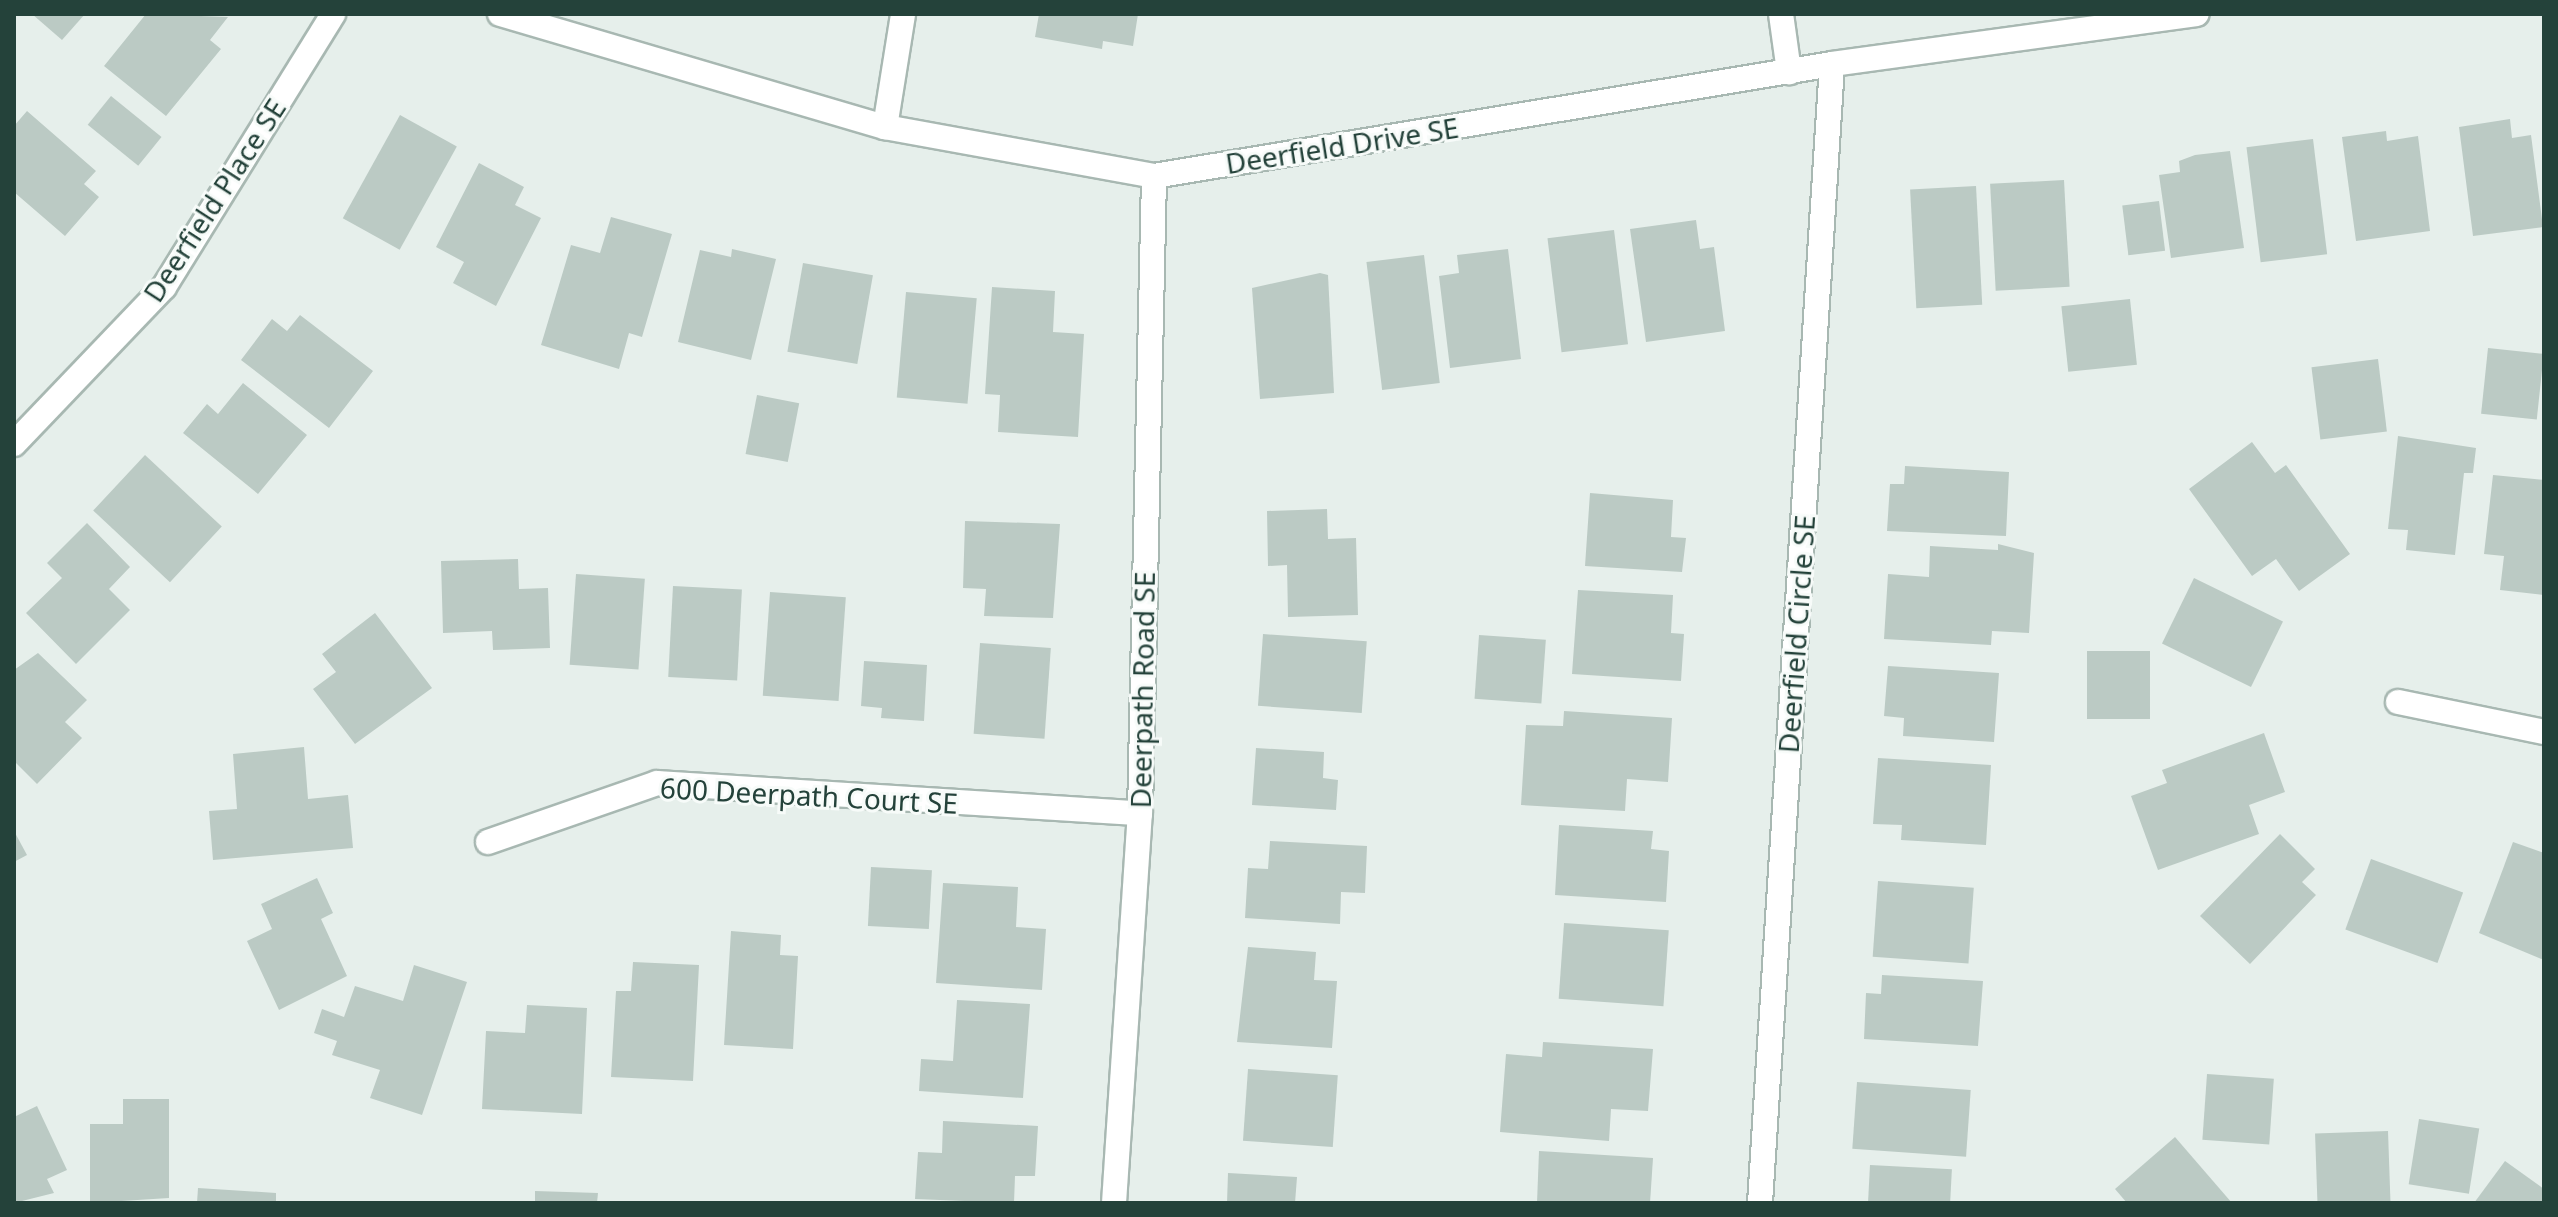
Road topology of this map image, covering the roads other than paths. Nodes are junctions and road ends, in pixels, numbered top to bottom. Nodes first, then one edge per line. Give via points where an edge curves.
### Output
1 (333, 14) edge
2 (500, 14) edge
3 (903, 14) edge
4 (1781, 14) edge
5 (2197, 14) edge
6 (1832, 64) junction
7 (1789, 72) junction
8 (885, 127) junction
9 (1154, 176) junction
10 (14, 444) edge
11 (2398, 702) dead end
12 (2544, 732) edge
13 (1140, 813) junction
14 (488, 842) dead end
15 (1114, 1203) edge
16 (1760, 1203) edge

1 - 10 street, Deerfield Place SE via 164,287
2 - 8 street, Deerfield Drive SE
3 - 8 street
4 - 7 street
5 - 6 street, Deerfield Drive SE
6 - 7 street, Deerfield Drive SE
6 - 16 street, Deerfield Circle SE
7 - 9 street, Deerfield Drive SE
8 - 9 street, Deerfield Drive SE
9 - 13 street, Deerpath Road SE
11 - 12 street
13 - 14 street, 600 Deerpath Court SE via 657,783
13 - 15 street, Deerpath Road SE

